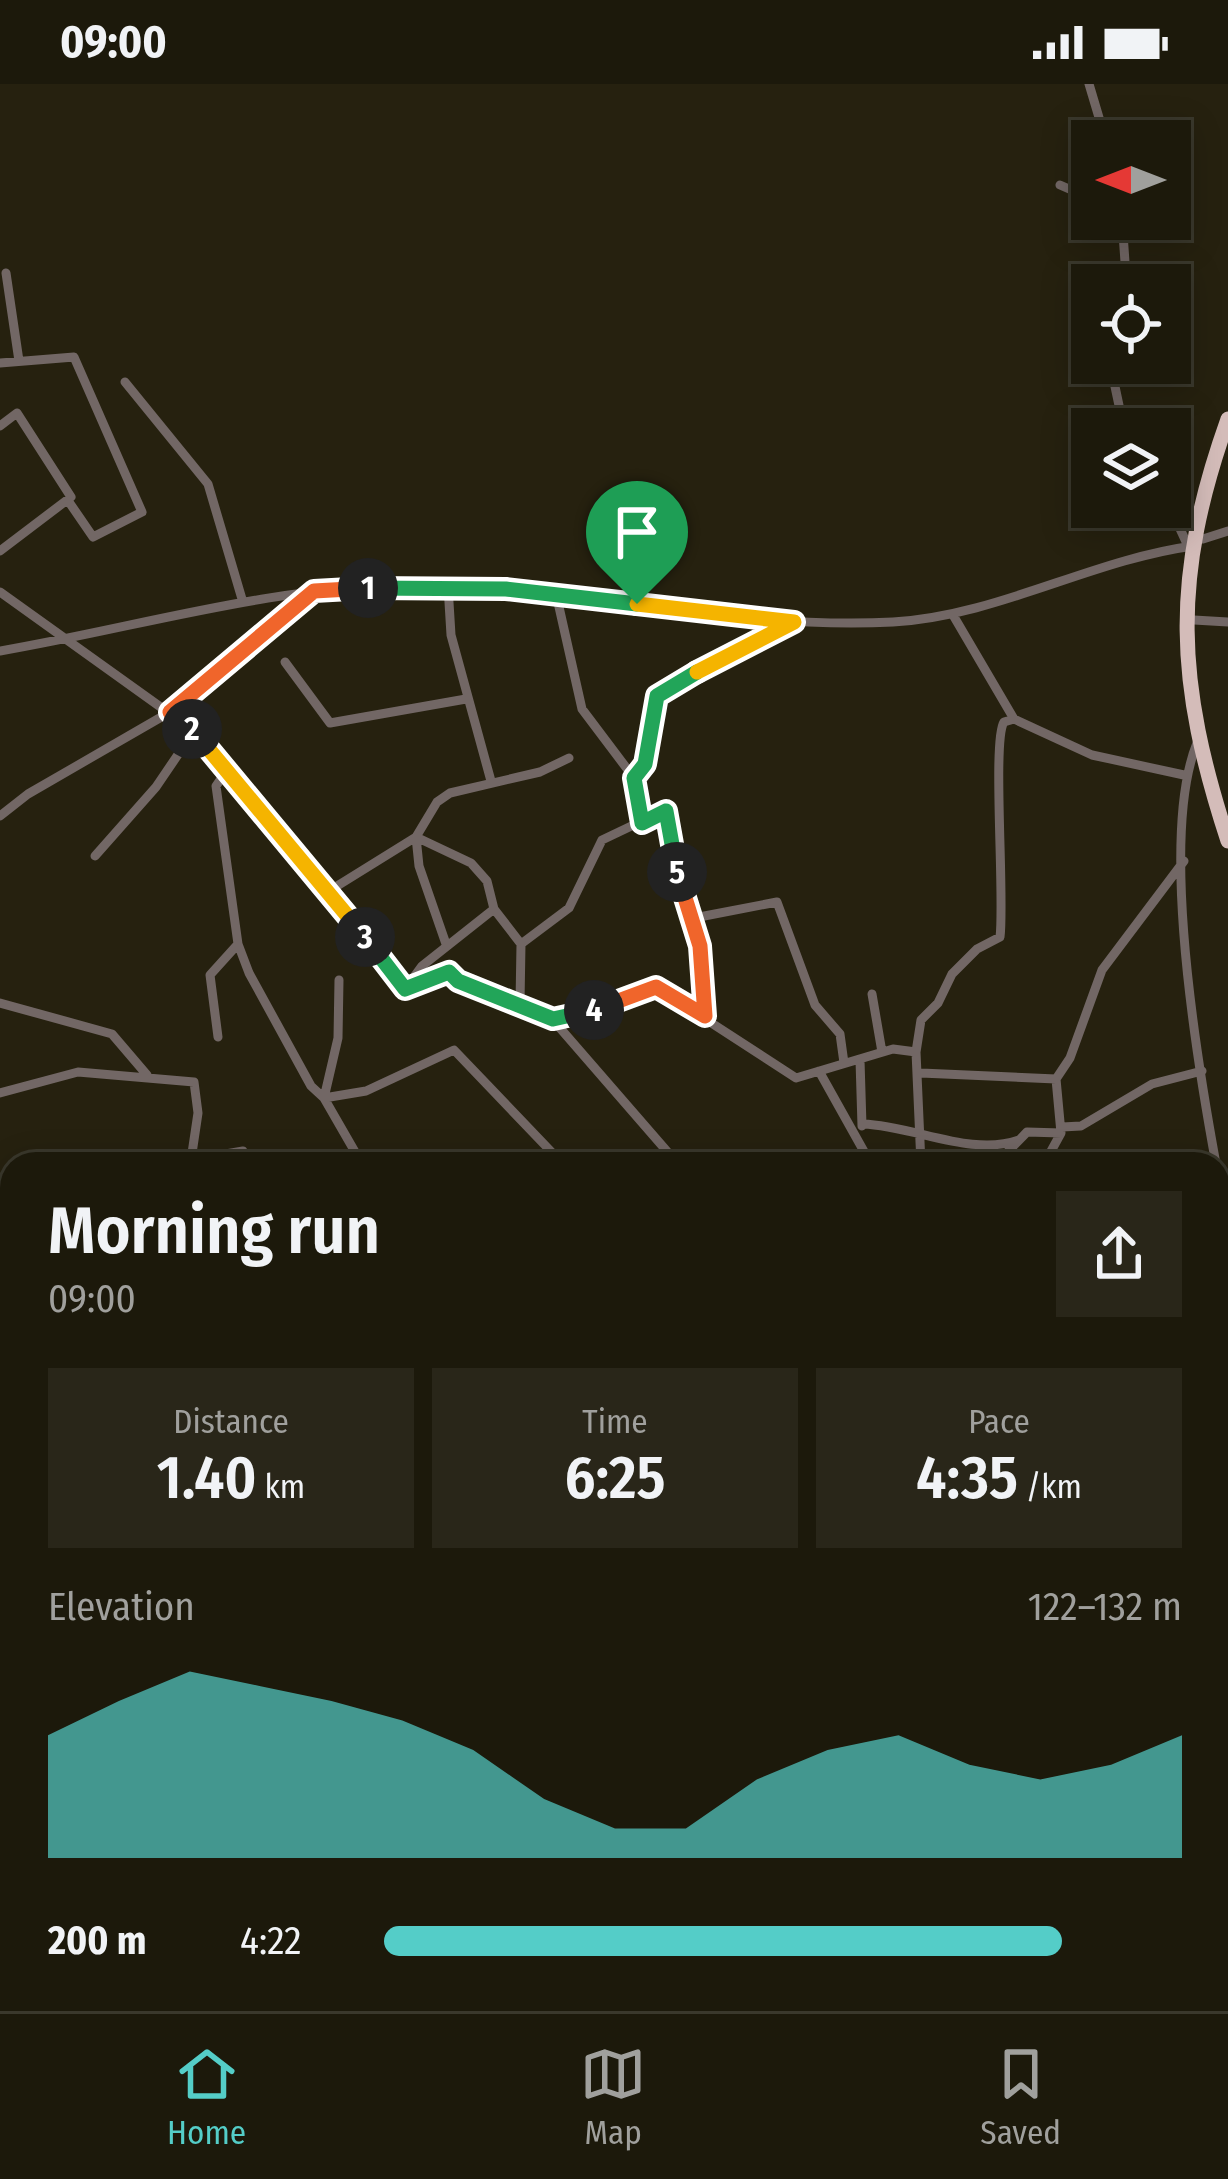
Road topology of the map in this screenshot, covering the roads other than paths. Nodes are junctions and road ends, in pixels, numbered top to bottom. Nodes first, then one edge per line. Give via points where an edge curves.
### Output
1 (1089, 84) edge
2 (1100, 120) edge
3 (1060, 185) dead end
4 (1071, 190) edge
5 (6, 273) dead end
6 (19, 362) junction
7 (0, 363) edge
8 (125, 382) dead end
9 (1228, 419) edge
10 (0, 426) edge
11 (1228, 450) edge
12 (69, 502) junction
13 (1184, 528) edge
14 (1228, 531) edge
15 (1195, 544) junction
16 (0, 551) edge
17 (639, 574) dead end
18 (448, 586) junction
19 (314, 591) junction
20 (0, 592) edge
21 (242, 598) junction
22 (557, 598) junction
23 (637, 604) junction
24 (953, 615) junction
25 (1194, 620) junction
26 (794, 622) junction
27 (1228, 622) edge
28 (71, 639) junction
29 (0, 651) edge
30 (285, 662) dead end
31 (466, 699) junction
32 (170, 712) junction
33 (1014, 719) junction
34 (194, 731) junction
35 (1197, 743) junction
36 (569, 758) dead end
37 (227, 770) junction
38 (1184, 775) junction
39 (634, 778) junction
40 (490, 781) junction
41 (0, 816) edge
42 (1228, 816) edge
43 (642, 823) junction
44 (416, 837) junction
45 (1228, 841) edge
46 (94, 856) dead end
47 (1184, 861) junction
48 (328, 891) junction
49 (494, 909) junction
50 (694, 918) junction
51 (238, 944) junction
52 (446, 944) junction
53 (521, 944) junction
54 (339, 980) dead end
55 (405, 989) junction
56 (872, 994) dead end
57 (0, 1003) edge
58 (520, 1003) junction
59 (705, 1016) junction
60 (553, 1019) junction
61 (218, 1037) dead end
62 (882, 1052) junction
63 (916, 1052) junction
64 (860, 1060) junction
65 (844, 1063) junction
66 (819, 1071) junction
67 (1202, 1071) junction
68 (921, 1072) junction
69 (147, 1075) junction
70 (1056, 1079) junction
71 (0, 1093) edge
72 (324, 1098) junction
73 (1034, 1119) dead end
74 (863, 1124) junction
75 (919, 1129) junction
76 (1062, 1130) junction
77 (856, 1136) junction
78 (1023, 1136) junction
79 (192, 1152) edge
80 (355, 1152) edge
81 (552, 1152) edge
82 (668, 1152) edge
83 (865, 1152) edge
84 (920, 1152) edge
85 (1008, 1152) edge
86 (1050, 1152) edge
87 (1214, 1152) edge

1 - 2 street
3 - 4 street
5 - 6 street
6 - 7 street
6 - 12 street via 74,357 142,512 93,537
8 - 21 street via 208,484
9 - 15 highway
10 - 12 street via 17,413
11 - 15 highway
12 - 16 street
13 - 15 street
14 - 15 street
15 - 24 street
15 - 25 highway
15 - 35 highway via 1186,657
17 - 23 street
18 - 19 street
18 - 22 street
18 - 31 street
19 - 21 street
19 - 32 street
20 - 28 street
21 - 28 street
22 - 23 street
22 - 39 street via 582,709
23 - 26 street
24 - 26 street
24 - 33 street
25 - 27 street
25 - 42 highway via 1202,727
26 - 39 street via 657,696 645,764
28 - 29 street
28 - 32 street
30 - 31 street via 330,723
31 - 40 street
32 - 34 street
32 - 41 street
33 - 38 street via 1092,754
33 - 63 street via 996,740 1000,937 952,974 921,1020
34 - 37 street
34 - 46 street
35 - 38 street
35 - 45 highway
36 - 40 street
37 - 48 street
37 - 51 street via 216,787
38 - 47 street
39 - 43 street
40 - 44 street via 437,802
43 - 50 street via 666,811
43 - 53 street via 602,840 569,908
44 - 48 street
44 - 49 street via 471,863 487,880
44 - 52 street
47 - 67 street via 1186,956
47 - 70 street via 1106,963
48 - 55 street
49 - 52 street
49 - 53 street
50 - 59 street
50 - 65 street via 777,902 815,1005 840,1034
51 - 61 street via 210,974
51 - 72 street via 275,1024
52 - 55 street
53 - 58 street
54 - 72 street via 338,1038
55 - 58 street via 449,972
56 - 62 street
57 - 69 street via 112,1034
58 - 60 street
59 - 60 street via 652,987
59 - 66 street via 796,1078
60 - 82 street
62 - 63 street
62 - 64 street
63 - 68 street
64 - 65 street
64 - 74 street
65 - 66 street
66 - 77 street
67 - 76 street via 1152,1084
67 - 87 street
68 - 70 street
68 - 75 street
69 - 71 street via 78,1072
69 - 79 street via 194,1082
70 - 76 street
72 - 80 street
72 - 81 street via 366,1091 454,1050
73 - 78 street
74 - 75 street
74 - 77 street
75 - 78 street via 982,1148
75 - 84 street
76 - 78 street
76 - 86 street
77 - 83 street
78 - 85 street

